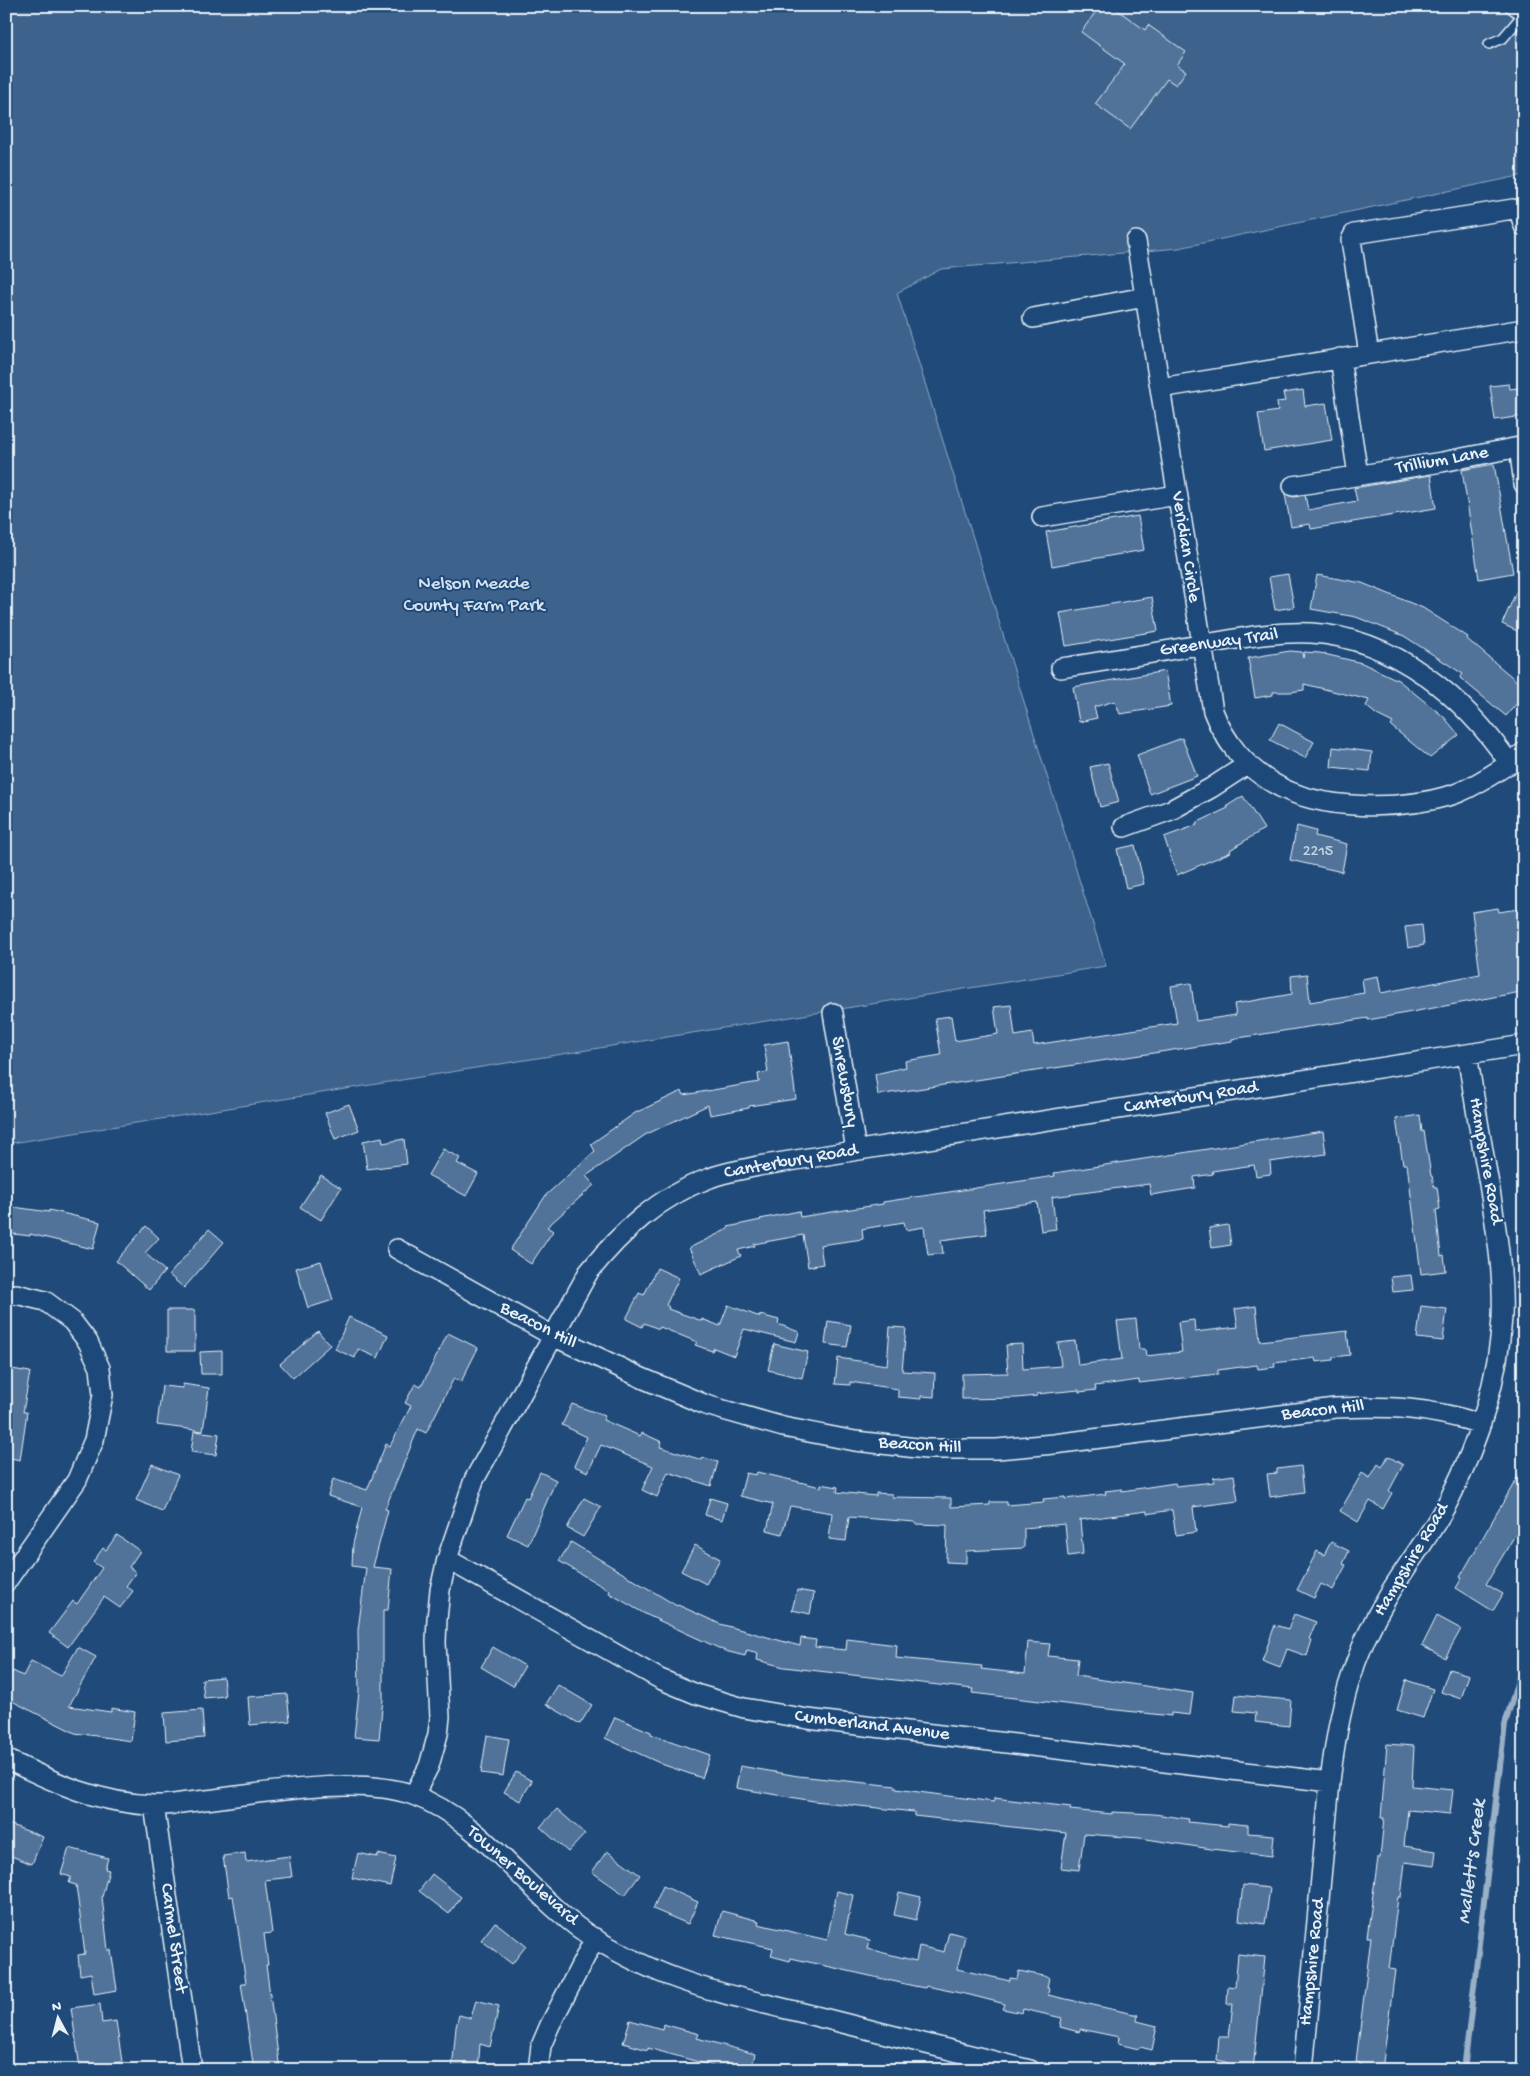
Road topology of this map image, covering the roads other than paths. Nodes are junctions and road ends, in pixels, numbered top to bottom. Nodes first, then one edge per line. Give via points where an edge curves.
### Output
1 (1509, 6) edge
2 (1522, 18) edge
3 (1489, 44) dead end
4 (1524, 226) edge
5 (1136, 241) dead end
6 (1145, 297) junction
7 (1033, 318) dead end
8 (1524, 329) edge
9 (1369, 354) junction
10 (1340, 358) junction
11 (1160, 388) junction
12 (1358, 475) junction
13 (1524, 484) edge
14 (1294, 486) dead end
15 (1177, 495) junction
16 (1042, 517) dead end
17 (1201, 645) junction
18 (1061, 668) dead end
19 (1517, 758) edge
20 (1248, 764) junction
21 (1124, 827) dead end
22 (833, 1013) dead end
23 (1524, 1045) edge
24 (1466, 1054) junction
25 (856, 1150) junction
26 (397, 1249) dead end
27 (6, 1296) edge
28 (553, 1336) junction
29 (1481, 1424) junction
30 (447, 1559) junction
31 (6, 1582) edge
32 (6, 1759) edge
33 (1330, 1782) junction
34 (414, 1795) junction
35 (154, 1805) junction
36 (595, 1938) junction
37 (973, 2063) edge
38 (192, 2070) edge
39 (538, 2070) edge
40 (1030, 2070) edge
41 (1303, 2070) edge

1 - 2 lane
2 - 3 lane via 1503,38
4 - 9 street via 1519,211 1513,209 1354,234 1351,240
5 - 6 street, Veridian Circle
6 - 7 street
6 - 11 street, Veridian Circle
8 - 9 street
9 - 10 street
10 - 11 street
10 - 12 street
11 - 15 street, Veridian Circle
12 - 13 street, Trillium Lane via 1518,447
12 - 14 street, Trillium Lane
15 - 16 street
15 - 17 street, Veridian Circle
17 - 18 street, Greenway Trail
17 - 19 street, Greenway Trail via 1266,634 1313,633 1355,641 1394,656 1428,677 1494,741
17 - 20 street, Veridian Circle via 1216,719 1232,747
19 - 20 street, Veridian Circle via 1453,795 1399,806 1351,805 1310,798 1273,784
20 - 21 street via 1170,810
22 - 25 street, Shrewsbury
23 - 24 street, Canterbury Road
24 - 25 street, Canterbury Road
24 - 29 street, Hampshire Road via 1498,1238 1501,1277 1502,1317 1498,1355
25 - 28 street, Canterbury Road via 758,1166 710,1178 671,1196 610,1245 588,1273
26 - 28 street, Beacon Hill
27 - 31 street via 16,1294 44,1301 72,1321 88,1342 100,1368 103,1395 94,1440 78,1480
28 - 29 street, Beacon Hill via 706,1405 783,1427 855,1441 926,1449 997,1449 1054,1444 1335,1408 1411,1408
28 - 30 street, Canterbury Road via 474,1480
29 - 33 street, Hampshire Road via 1449,1500 1371,1627 1344,1699
30 - 33 street, Cumberland Avenue via 660,1678 696,1694 744,1708 808,1719
30 - 34 street, Canterbury Road via 437,1619 438,1734 429,1766
32 - 35 street, Towner Boulevard via 60,1785 102,1798
33 - 41 street, Hampshire Road
34 - 35 street, Towner Boulevard via 361,1786 321,1787
34 - 36 street, Towner Boulevard via 472,1830 567,1918
35 - 38 street, Carmel Street
36 - 37 street, Towner Boulevard via 675,1978
36 - 39 street via 541,2046
37 - 40 street, Towner Boulevard

